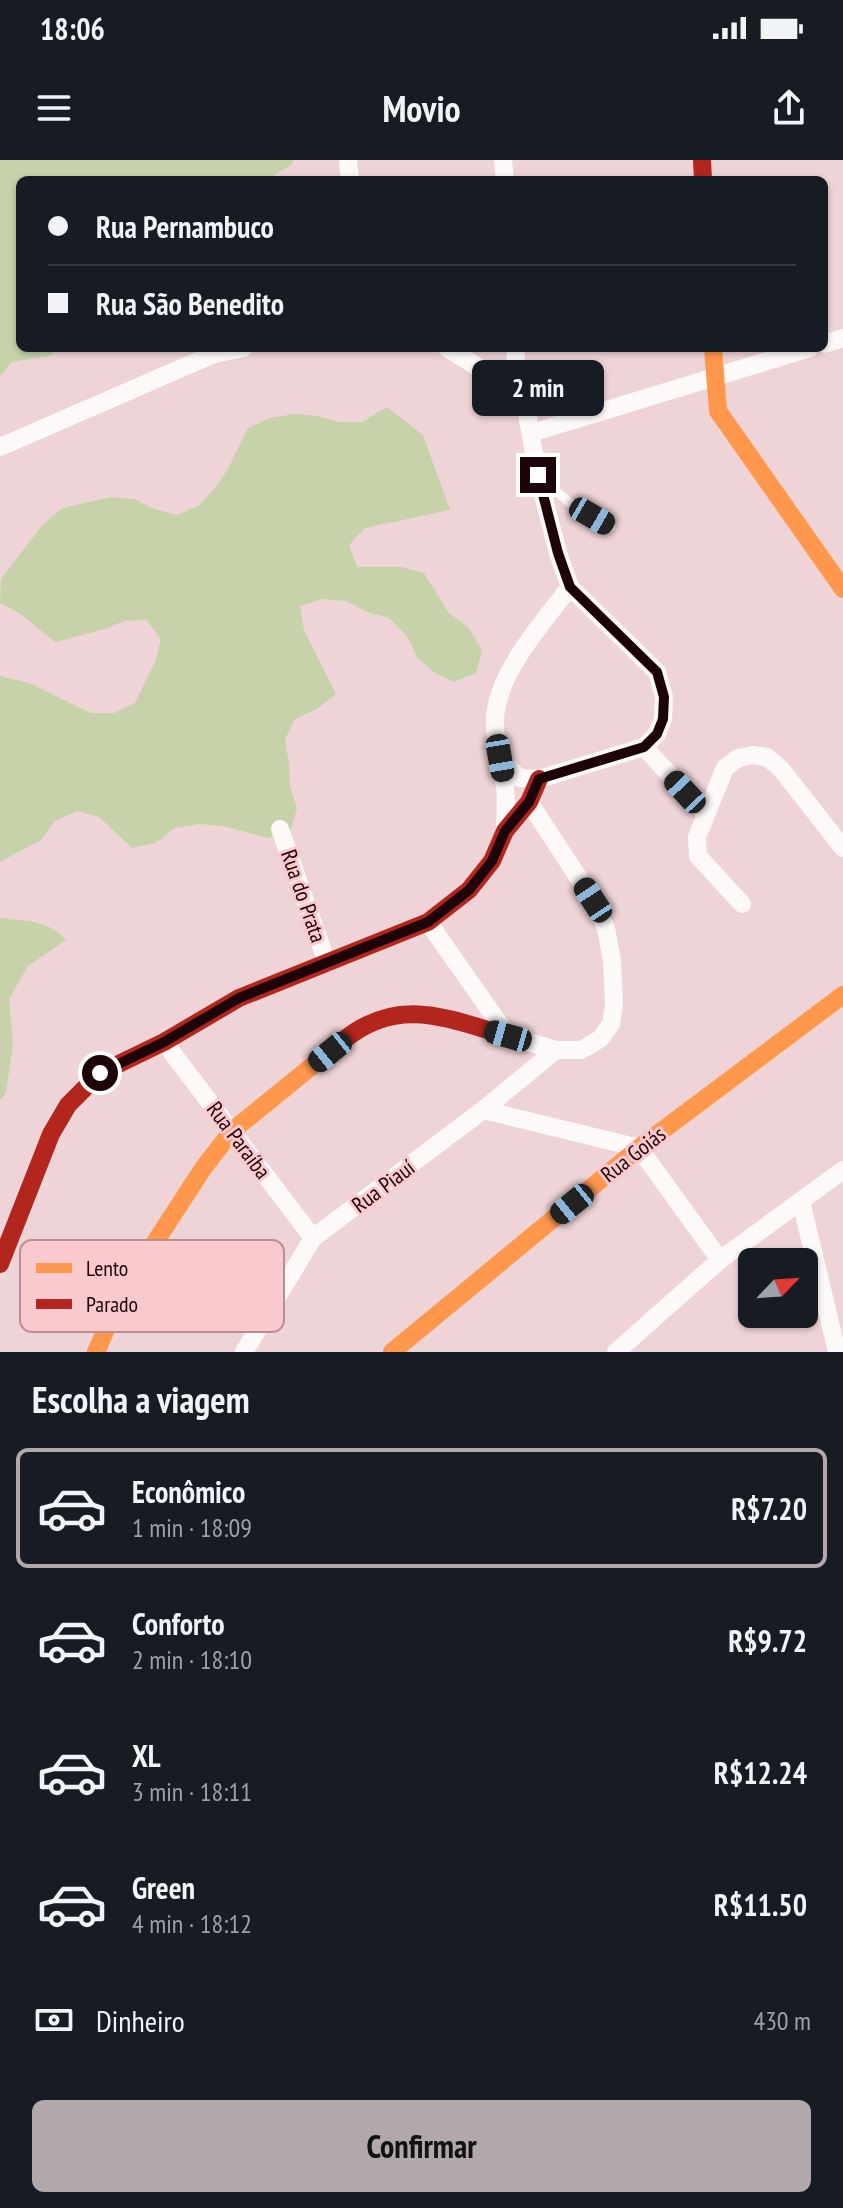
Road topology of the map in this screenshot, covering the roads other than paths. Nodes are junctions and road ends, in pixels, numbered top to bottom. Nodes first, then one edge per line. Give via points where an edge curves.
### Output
1 (224, 352) edge
2 (454, 352) edge
3 (515, 352) edge
4 (713, 352) edge
5 (796, 352) edge
6 (715, 376) junction
7 (505, 381) junction
8 (530, 426) junction
9 (0, 447) edge
10 (538, 475) junction
11 (611, 527) dead end
12 (570, 587) junction
13 (843, 589) edge
14 (644, 747) junction
15 (500, 758) junction
16 (539, 779) junction
17 (529, 802) junction
18 (706, 814) junction
19 (280, 829) dead end
20 (505, 831) junction
21 (843, 848) edge
22 (742, 904) dead end
23 (428, 922) junction
24 (327, 963) junction
25 (843, 995) edge
26 (508, 1036) junction
27 (164, 1042) junction
28 (556, 1050) junction
29 (483, 1110) junction
30 (232, 1131) junction
31 (639, 1148) junction
32 (843, 1170) edge
33 (801, 1201) junction
34 (313, 1238) junction
35 (156, 1240) edge
36 (720, 1260) junction
37 (0, 1264) edge
38 (284, 1286) edge
39 (105, 1332) edge
40 (256, 1332) edge
41 (96, 1352) edge
42 (244, 1352) edge
43 (392, 1352) edge
44 (616, 1352) edge
45 (837, 1352) edge

1 - 9 street
2 - 7 street
3 - 7 street
4 - 6 street
5 - 6 street
6 - 8 street
6 - 13 street via 718,411
7 - 8 street
7 - 8 street via 525,375
8 - 10 street
10 - 11 lane via 574,506
10 - 12 street
12 - 14 street via 657,672 663,719
12 - 15 street via 510,671 495,719
14 - 16 street
14 - 18 street
15 - 16 street via 519,778
15 - 20 street
16 - 17 street
17 - 20 street
17 - 28 street via 593,900 606,928 612,961 611,1024 600,1039 581,1050
18 - 21 street via 725,768 738,758 767,757
18 - 22 street via 697,837 698,856
19 - 24 street, Rua do Prata
20 - 23 street via 492,861 469,890
23 - 24 street
23 - 26 street
24 - 27 street via 239,998
25 - 31 street, Rua Goiás
26 - 28 street
26 - 30 street via 438,1016 405,1013 379,1019 354,1032
27 - 30 street, Rua Paraíba
27 - 37 street via 100,1073 68,1105 51,1134
28 - 29 street, Rua Piauí
29 - 31 street
29 - 34 street, Rua Piauí
30 - 34 street, Rua Paraíba
30 - 35 street
31 - 36 street
31 - 43 street, Rua Goiás
32 - 33 street
33 - 36 street
33 - 45 street
34 - 38 street, Rua Piauí
36 - 44 street
39 - 41 street
40 - 42 street, Rua Piauí

